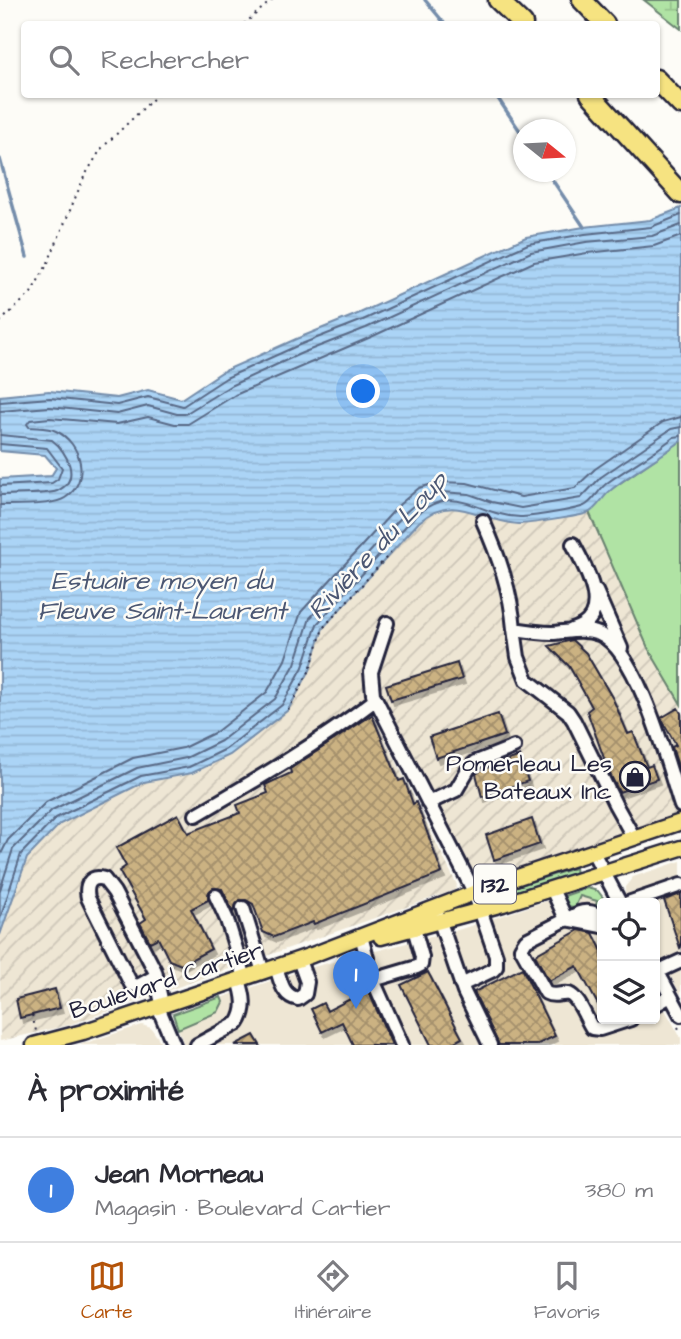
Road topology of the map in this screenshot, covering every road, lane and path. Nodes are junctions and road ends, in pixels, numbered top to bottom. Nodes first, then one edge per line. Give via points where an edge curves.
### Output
1 (272, 0) edge
2 (498, 0) edge
3 (582, 0) edge
4 (248, 21) edge
5 (520, 21) edge
6 (602, 21) edge
7 (660, 83) edge
8 (154, 98) edge
9 (594, 98) edge
10 (681, 106) edge
11 (681, 194) edge
12 (0, 322) edge
13 (483, 522) dead end
14 (573, 544) dead end
15 (394, 549) dead end
16 (594, 587) junction
17 (387, 623) dead end
18 (514, 629) junction
19 (572, 630) junction
20 (626, 659) junction
21 (377, 703) junction
22 (288, 710) dead end
23 (514, 747) dead end
24 (428, 803) junction
25 (681, 806) edge
26 (196, 815) dead end
27 (681, 822) edge
28 (634, 838) junction
29 (681, 848) edge
30 (593, 852) junction
31 (604, 874) junction
32 (681, 885) edge
33 (552, 889) junction
34 (474, 892) junction
35 (216, 896) dead end
36 (617, 898) edge
37 (643, 898) edge
38 (243, 908) dead end
39 (480, 911) junction
40 (438, 914) junction
41 (597, 915) edge
42 (566, 919) junction
43 (412, 923) junction
44 (597, 925) edge
45 (362, 939) junction
46 (305, 957) junction
47 (681, 961) edge
48 (660, 969) edge
49 (270, 970) junction
50 (156, 976) junction
51 (660, 977) edge
52 (242, 979) junction
53 (373, 980) junction
54 (461, 985) junction
55 (670, 996) junction
56 (660, 1001) edge
57 (160, 1007) junction
58 (32, 1015) dead end
59 (681, 1015) edge
60 (614, 1024) edge
61 (36, 1044) edge
62 (174, 1045) edge
63 (197, 1045) edge
64 (402, 1045) edge
65 (490, 1045) edge

1 - 4 path
2 - 5 highway
3 - 6 highway
7 - 10 highway
8 - 12 path via 101,149 31,293
9 - 11 highway
13 - 18 street via 508,587
14 - 16 street
15 - 22 path via 323,628 310,670
16 - 19 street via 589,621
16 - 20 street
17 - 21 street via 370,672
18 - 19 street via 539,633
18 - 28 street via 522,672 568,712
19 - 20 street via 601,635
20 - 25 street
21 - 24 street
21 - 26 street
23 - 24 street via 476,762 456,790
24 - 34 street
27 - 28 main road, Boulevard Cartier / 132
28 - 30 main road, Boulevard Cartier / 132
29 - 31 main road, Boulevard Cartier / 132
30 - 31 street
30 - 34 main road, Boulevard Cartier / 132
31 - 33 main road, Boulevard Cartier / 132
31 - 36 street
32 - 37 street
33 - 39 main road, Boulevard Cartier / 132
33 - 42 street
34 - 39 street
34 - 40 main road, Boulevard Cartier / 132
35 - 52 street
38 - 49 street
39 - 40 main road, Boulevard Cartier / 132
39 - 54 street via 496,967
40 - 43 main road, Boulevard Cartier / 132
40 - 54 street
41 - 42 street via 583,911
42 - 44 street
42 - 60 street via 522,944 523,953 550,996 573,997 596,1029
43 - 45 main road, Boulevard Cartier / 132
43 - 53 street via 421,965
45 - 46 main road, Boulevard Cartier / 132
45 - 53 street
46 - 49 main road, Boulevard Cartier / 132
46 - 49 street via 307,985 298,999 286,993
47 - 48 street
49 - 52 main road, Boulevard Cartier / 132
50 - 50 street via 109,883 93,879 86,886 88,898 131,984 138,986
50 - 57 street
51 - 55 street
52 - 57 main road, Boulevard Cartier / 132
52 - 63 street via 242,1017 233,1027
53 - 64 street
54 - 65 street
55 - 56 street
55 - 59 street
57 - 61 main road, Boulevard Cartier / 132
57 - 62 street
58 - 61 path

